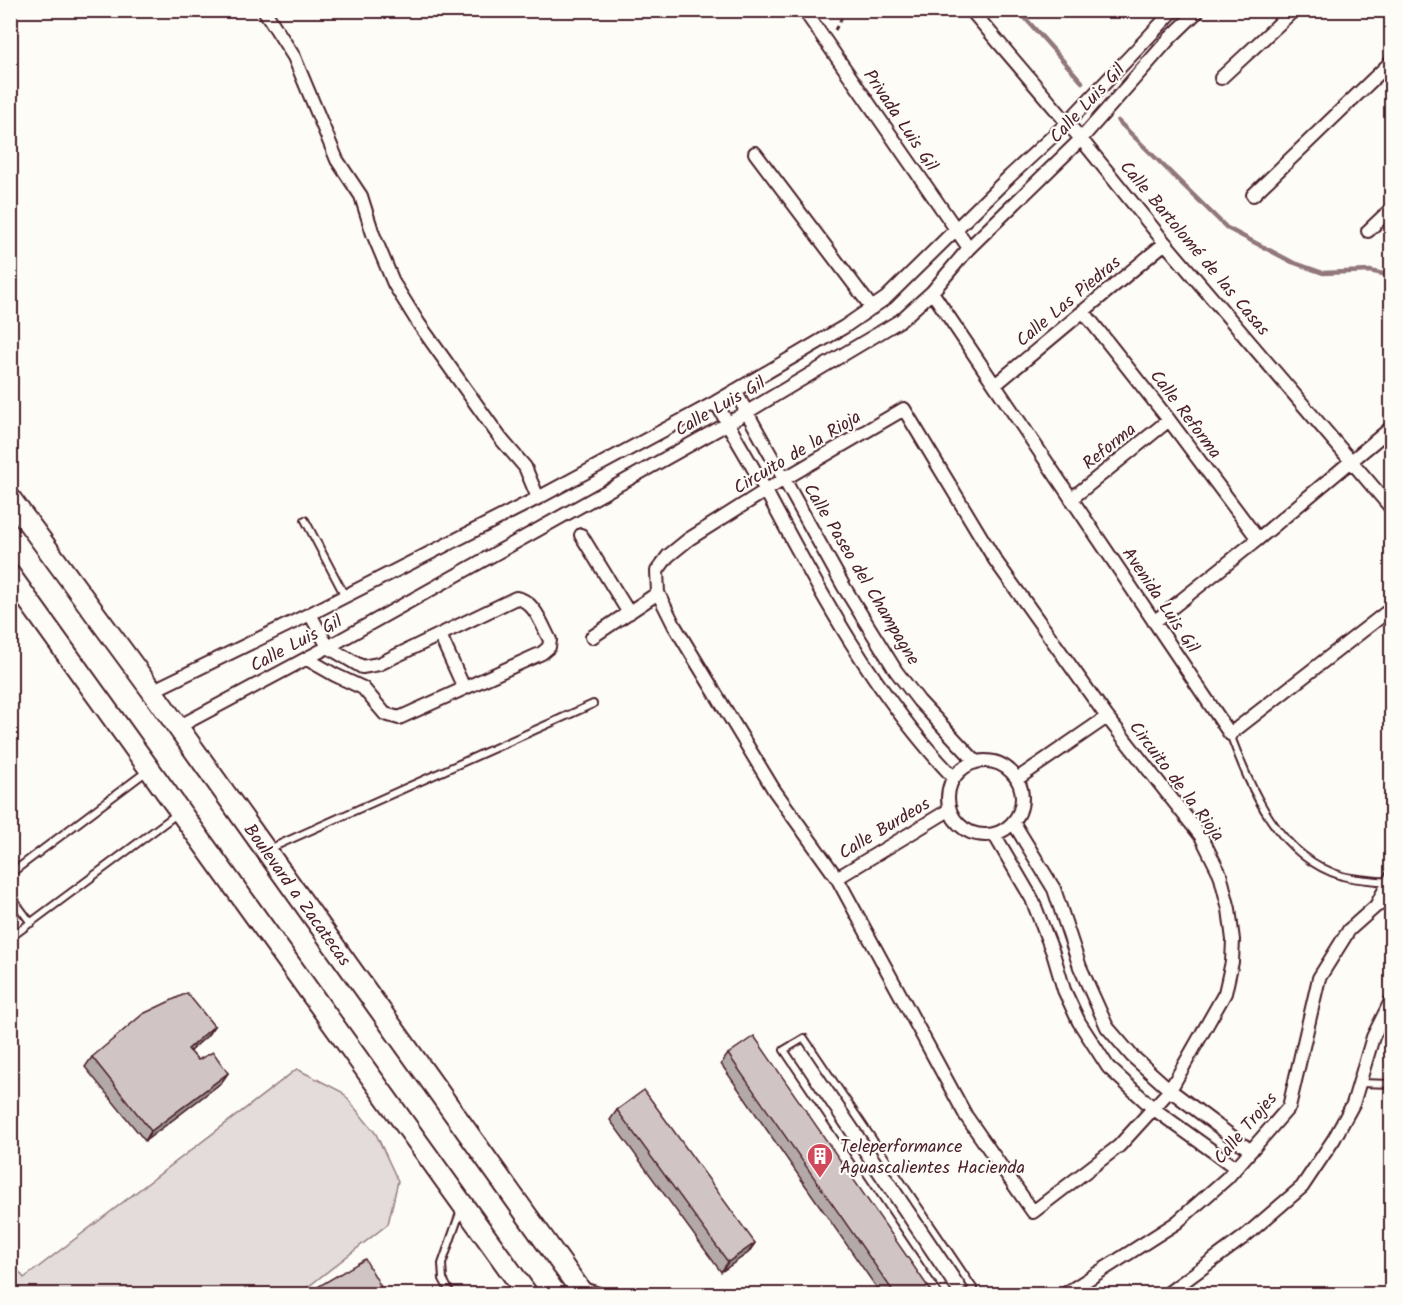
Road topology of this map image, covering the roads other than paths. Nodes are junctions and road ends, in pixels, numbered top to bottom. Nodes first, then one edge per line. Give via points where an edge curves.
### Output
1 (264, 10) edge
2 (804, 10) edge
3 (971, 10) edge
4 (1155, 10) edge
5 (1174, 10) edge
6 (1199, 10) edge
7 (1294, 10) edge
8 (1163, 21) junction
9 (1392, 61) edge
10 (1221, 78) dead end
11 (1067, 123) junction
12 (1082, 139) junction
13 (755, 153) dead end
14 (1253, 195) dead end
15 (1392, 208) edge
16 (954, 230) junction
17 (1368, 231) dead end
18 (1165, 243) junction
19 (969, 248) junction
20 (932, 292) junction
21 (872, 308) junction
22 (1083, 311) junction
23 (995, 386) junction
24 (735, 391) junction
25 (716, 402) junction
26 (747, 412) junction
27 (1169, 420) junction
28 (727, 424) junction
29 (1392, 427) edge
30 (1352, 461) junction
31 (784, 479) junction
32 (766, 491) junction
33 (10, 498) edge
34 (538, 498) junction
35 (1071, 499) junction
36 (1392, 509) edge
37 (305, 520) dead end
38 (581, 535) dead end
39 (1258, 539) junction
40 (12, 578) edge
41 (658, 593) junction
42 (345, 596) junction
43 (1392, 608) edge
44 (629, 613) junction
45 (310, 614) junction
46 (1154, 622) junction
47 (440, 635) junction
48 (592, 637) dead end
49 (328, 647) junction
50 (308, 659) junction
51 (464, 688) junction
52 (152, 691) junction
53 (593, 704) dead end
54 (1107, 717) junction
55 (178, 727) junction
56 (1230, 734) junction
57 (976, 762) junction
58 (150, 769) junction
59 (954, 778) junction
60 (1017, 779) junction
61 (949, 810) junction
62 (180, 811) junction
63 (1013, 822) junction
64 (994, 834) junction
65 (266, 850) junction
66 (10, 874) edge
67 (837, 878) junction
68 (1390, 879) edge
69 (10, 895) edge
70 (1392, 899) edge
71 (1376, 906) junction
72 (31, 923) junction
73 (10, 938) edge
74 (1392, 999) edge
75 (1360, 1083) junction
76 (1392, 1084) edge
77 (1170, 1090) junction
78 (1154, 1108) junction
79 (1251, 1151) junction
80 (1236, 1168) junction
81 (462, 1206) junction
82 (581, 1292) edge
83 (451, 1294) edge
84 (527, 1294) edge
85 (599, 1294) edge
86 (948, 1294) edge
87 (966, 1294) edge
88 (1065, 1294) edge
89 (1167, 1294) edge

1 - 34 street via 294,57 337,160 361,196 394,284 418,324 525,467
2 - 16 street, Privada Luis Gil
3 - 11 street, Calle Bartolomé de las Casas
4 - 8 street
5 - 8 street, Calle Luis Gil
6 - 12 street, Calle Luis Gil
7 - 10 street
8 - 11 street, Calle Luis Gil
9 - 14 street
11 - 12 street, Calle Bartolomé de las Casas
11 - 16 street, Calle Luis Gil
12 - 18 street, Calle Bartolomé de las Casas
12 - 19 street, Calle Luis Gil
13 - 21 street
15 - 17 street
16 - 19 street, Privada Luis Gil
16 - 21 street, Calle Luis Gil
18 - 22 street, Calle Las Piedras
18 - 30 street, Calle Bartolomé de las Casas
19 - 20 street, Calle Luis Gil
20 - 23 street, Avenida Luis Gil
20 - 26 street, Calle Luis Gil via 901,320
21 - 24 street, Calle Luis Gil
22 - 23 street, Calle Las Piedras
22 - 27 street, Calle Reforma
23 - 35 street, Avenida Luis Gil
24 - 25 street, Calle Luis Gil
24 - 26 street, Calle Paseo del Champagne
25 - 28 street
25 - 34 street, Calle Luis Gil
26 - 28 street, Calle Luis Gil
26 - 31 street, Calle Paseo del Champagne
27 - 35 street, Reforma
27 - 39 street, Calle Reforma
28 - 32 street
28 - 49 street, Calle Luis Gil
29 - 30 street
30 - 36 street, Calle Bartolomé de las Casas
30 - 39 street
31 - 32 street, Circuito de la Rioja
31 - 54 street, Circuito de la Rioja via 904,409 995,560
31 - 57 street, Calle Paseo del Champagne via 896,671
32 - 41 street, Circuito de la Rioja via 668,556 657,571
32 - 59 street via 844,632 905,722
33 - 52 main road, Boulevard a Zacatecas
34 - 42 street, Calle Luis Gil
35 - 46 street, Avenida Luis Gil
37 - 42 lane
38 - 44 street
39 - 46 street
40 - 58 main road
41 - 44 street
41 - 67 street, Circuito de la Rioja via 774,790
42 - 45 street, Calle Luis Gil
43 - 56 street
44 - 48 street
45 - 49 street
45 - 52 street, Calle Luis Gil
46 - 56 street, Avenida Luis Gil
47 - 49 street via 379,664 362,667
47 - 51 street
47 - 51 street via 516,598 530,603 550,640 542,653
49 - 50 street, Calle Luis Gil
50 - 51 street via 363,688 385,714 399,718
50 - 55 street, Calle Luis Gil
52 - 55 main road, Boulevard a Zacatecas
53 - 65 lane
54 - 60 street
54 - 77 street, Circuito de la Rioja via 1200,836 1220,874 1229,909 1232,951 1225,993
55 - 65 main road, Boulevard a Zacatecas
56 - 68 lane, Avenida Luis Gil via 1260,804 1276,829 1301,854 1318,866 1345,876
57 - 59 street
57 - 60 street via 999,764
58 - 62 main road
58 - 66 lane
59 - 61 street via 947,799
60 - 63 street via 1022,801
61 - 64 street via 962,828 983,836
61 - 67 street, Calle Burdeos
62 - 72 lane
62 - 81 main road
63 - 64 street
63 - 77 street via 1054,889 1080,967 1107,1027
64 - 78 street via 1032,899 1079,1022 1108,1067
65 - 82 main road, Boulevard a Zacatecas
67 - 78 street, Circuito de la Rioja via 966,1116 1033,1212 1119,1146
68 - 71 street
69 - 72 lane
70 - 71 street, Calle Trojes
71 - 79 street, Calle Trojes via 1349,930 1319,978 1291,1102
72 - 73 lane
74 - 75 street via 1373,1037
75 - 76 lane
75 - 89 street via 1334,1139 1302,1187 1244,1237
77 - 78 street, Circuito de la Rioja
77 - 79 street
78 - 80 street
79 - 80 street, Calle Trojes
80 - 88 street, Calle Trojes via 1176,1223
81 - 83 lane via 442,1264 443,1279
81 - 84 main road
82 - 85 street
86 - 87 lane via 784,1050 804,1038 974,1288

